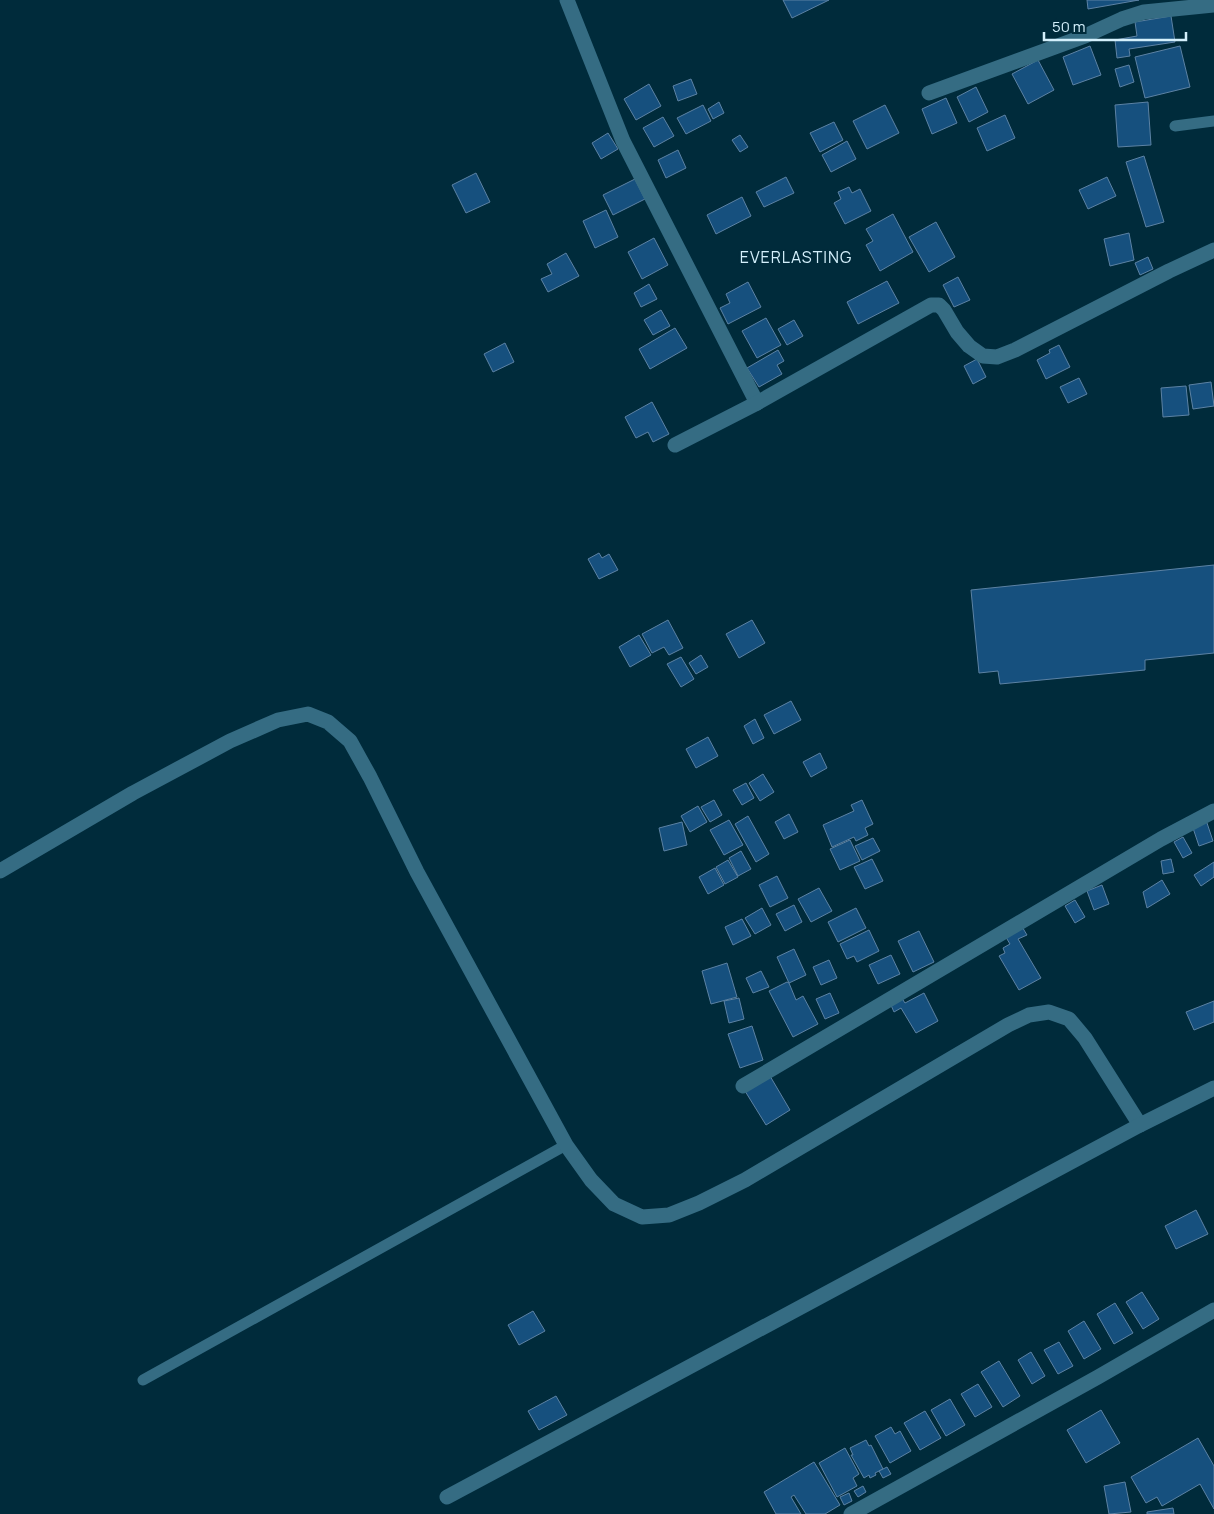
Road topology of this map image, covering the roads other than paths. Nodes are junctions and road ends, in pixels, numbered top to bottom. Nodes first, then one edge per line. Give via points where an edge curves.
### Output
1 (567, 0) edge
2 (1214, 5) edge
3 (929, 93) dead end
4 (1214, 121) edge
5 (1176, 126) dead end
6 (1214, 250) edge
7 (756, 403) junction
8 (675, 446) dead end
9 (1214, 811) edge
10 (0, 871) edge
11 (743, 1086) dead end
12 (1214, 1088) edge
13 (1140, 1125) junction
14 (566, 1145) junction
15 (1214, 1310) edge
16 (143, 1380) dead end
17 (447, 1497) dead end
18 (851, 1514) edge

1 - 7 street via 624,141
2 - 3 street via 1144,12 1122,18 1085,36
4 - 5 lane
6 - 7 street via 997,357 983,356 968,346 944,310 939,305 931,305
7 - 8 street
9 - 11 street via 1161,838
10 - 14 street via 230,741 278,720 308,714 328,722 350,742 370,777 417,872
12 - 13 street
13 - 14 street via 1085,1038 1069,1019 1048,1012 1029,1015 1008,1025 745,1180 669,1215 642,1217 614,1204 591,1180
13 - 17 street
14 - 16 lane
15 - 18 street

